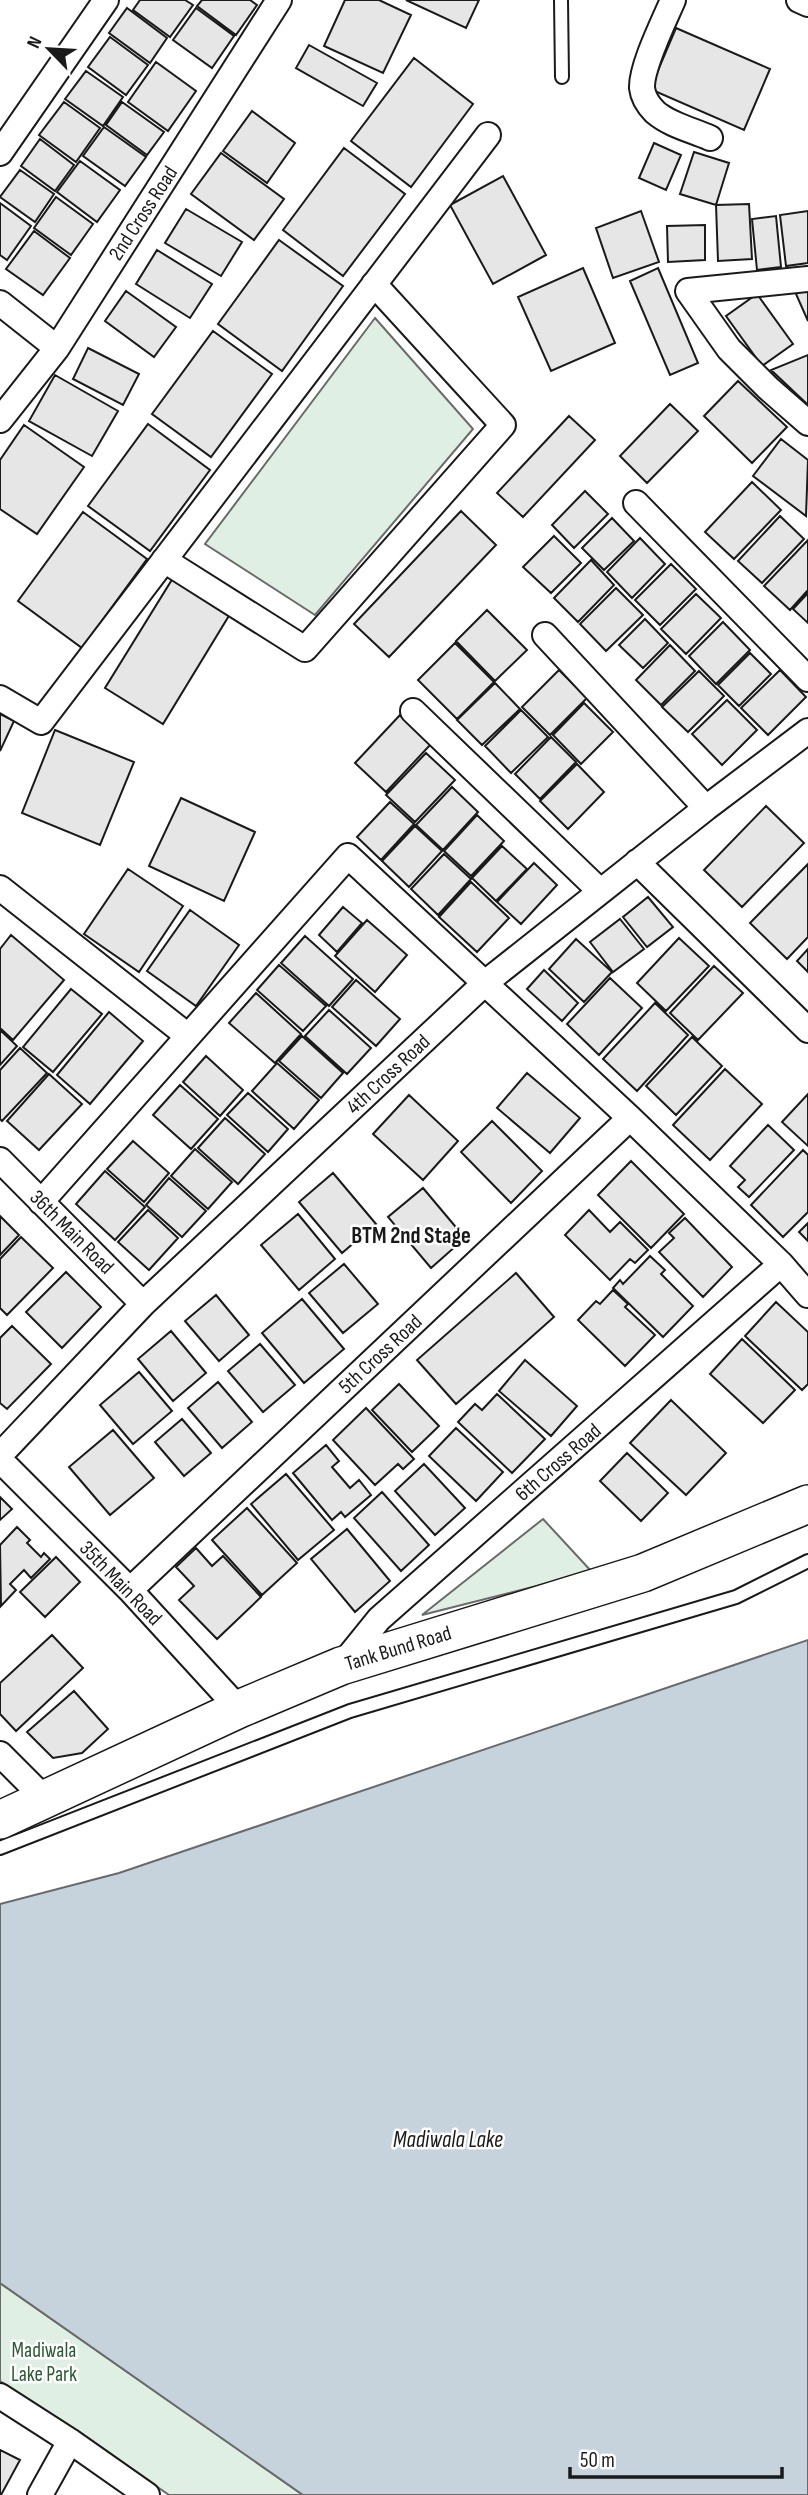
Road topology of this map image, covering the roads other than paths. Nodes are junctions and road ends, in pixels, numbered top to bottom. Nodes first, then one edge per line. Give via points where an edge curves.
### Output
1 (106, 0) edge
2 (279, 0) edge
3 (561, 0) edge
4 (673, 0) edge
5 (799, 0) edge
6 (808, 4) edge
7 (562, 77) dead end
8 (488, 135) dead end
9 (710, 138) dead end
10 (0, 153) edge
11 (808, 279) edge
12 (374, 284) junction
13 (0, 303) edge
14 (57, 348) junction
15 (0, 420) edge
16 (808, 423) edge
17 (636, 503) dead end
18 (164, 560) junction
19 (545, 635) dead end
20 (808, 679) edge
21 (0, 698) edge
22 (413, 711) dead end
23 (808, 731) edge
24 (706, 808) junction
25 (637, 862) junction
26 (0, 888) edge
27 (600, 891) junction
28 (485, 983) junction
29 (808, 1030) edge
30 (188, 1037) junction
31 (630, 1118) junction
32 (0, 1160) edge
33 (41, 1202) junction
34 (781, 1264) junction
35 (808, 1295) edge
36 (143, 1304) junction
37 (0, 1458) edge
38 (808, 1504) edge
39 (808, 1561) edge
40 (130, 1590) junction
41 (341, 1666) junction
42 (239, 1709) junction
43 (0, 1754) edge
44 (46, 1800) junction
45 (0, 1820) edge
46 (0, 1848) edge
47 (0, 2396) edge
48 (71, 2441) junction
49 (40, 2495) edge
50 (147, 2495) edge

1 - 10 street
2 - 14 street, 2nd Cross Road
3 - 7 lane
4 - 9 street via 649,57 642,88 656,113
5 - 6 street
8 - 12 street
11 - 16 street via 688,291 729,349
12 - 18 street
12 - 18 street via 503,425 305,649
13 - 14 street
14 - 15 street, 2nd Cross Road
17 - 20 street
18 - 21 street via 41,722
19 - 24 street
22 - 27 street
23 - 24 street, 4th Cross Road
24 - 25 street, 4th Cross Road
25 - 27 street, 4th Cross Road
25 - 29 street
26 - 30 street
27 - 28 street, 4th Cross Road
28 - 30 street via 348,856
28 - 31 street
28 - 36 street, 4th Cross Road
30 - 33 street
31 - 34 street
31 - 40 street, 5th Cross Road
32 - 33 street, 36th Main Road
33 - 36 street, 36th Main Road
34 - 35 street
34 - 41 street, 6th Cross Road via 379,1619
36 - 37 street, 4th Cross Road
37 - 40 street, 35th Main Road
38 - 41 main road, Tank Bund Road via 643,1573
39 - 46 lane via 736,1597 349,1711
40 - 42 street, 35th Main Road
41 - 42 main road, Tank Bund Road
42 - 44 main road, Tank Bund Road
43 - 44 street
44 - 45 main road, Tank Bund Road
47 - 48 street
48 - 49 street
48 - 50 street

